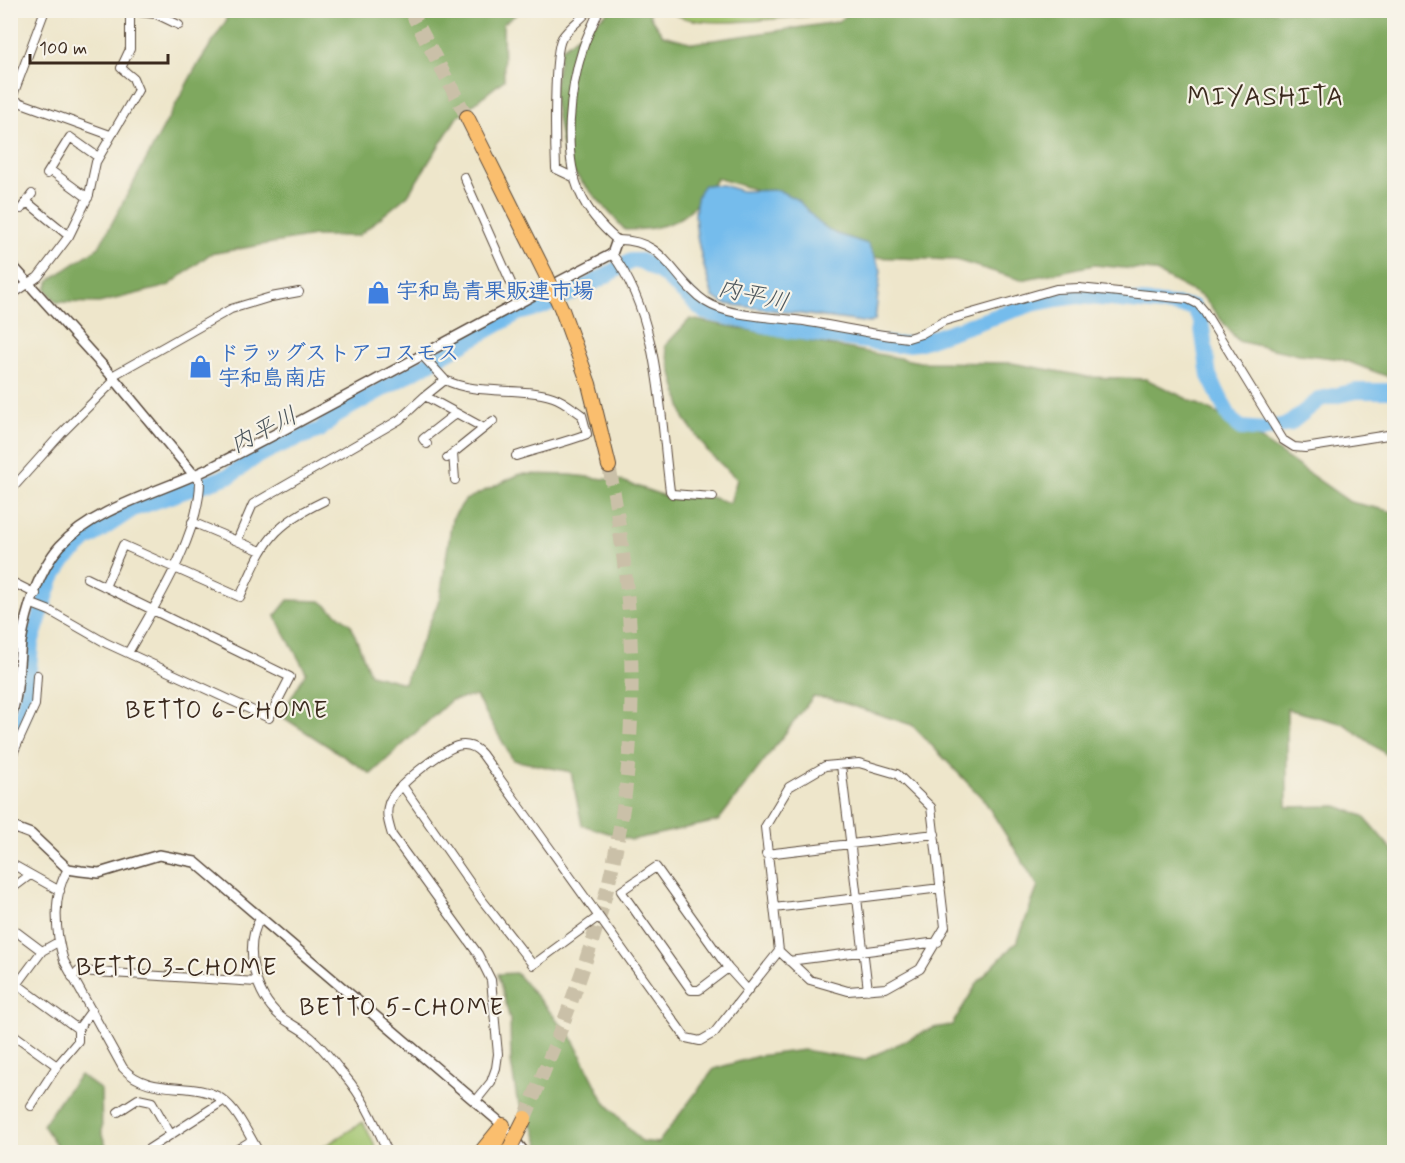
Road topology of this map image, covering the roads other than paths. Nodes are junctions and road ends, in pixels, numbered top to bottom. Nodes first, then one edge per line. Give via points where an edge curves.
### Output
1 (45, 10) edge
2 (589, 10) edge
3 (599, 10) edge
4 (130, 11) edge
5 (179, 25) dead end
6 (12, 102) edge
7 (467, 117) tunnel mouth
8 (110, 135) junction
9 (98, 157) junction
10 (464, 177) dead end
11 (575, 178) junction
12 (32, 194) dead end
13 (88, 198) junction
14 (69, 236) junction
15 (617, 240) junction
16 (614, 256) junction
17 (10, 263) edge
18 (30, 285) junction
19 (300, 292) dead end
20 (10, 296) edge
21 (519, 302) junction
22 (424, 358) junction
23 (114, 378) junction
24 (445, 380) junction
25 (425, 396) junction
26 (456, 414) junction
27 (493, 420) dead end
28 (482, 427) junction
29 (1395, 434) edge
30 (427, 444) dead end
31 (516, 456) dead end
32 (609, 466) tunnel mouth
33 (197, 478) junction
34 (455, 480) dead end
35 (10, 491) edge
36 (713, 497) dead end
37 (324, 501) dead end
38 (192, 522) junction
39 (237, 541) junction
40 (261, 551) junction
41 (174, 567) junction
42 (87, 578) dead end
43 (10, 581) edge
44 (105, 587) junction
45 (36, 594) junction
46 (35, 605) junction
47 (152, 610) junction
48 (128, 653) junction
49 (37, 675) dead end
50 (10, 718) edge
51 (10, 760) edge
52 (841, 765) junction
53 (402, 784) junction
54 (10, 826) edge
55 (935, 834) junction
56 (850, 844) junction
57 (766, 855) junction
58 (10, 863) edge
59 (68, 868) junction
60 (30, 875) junction
61 (941, 888) junction
62 (10, 891) edge
63 (60, 891) junction
64 (858, 898) junction
65 (774, 908) junction
66 (261, 917) junction
67 (598, 917) junction
68 (10, 927) edge
69 (58, 942) junction
70 (938, 942) junction
71 (42, 951) junction
72 (779, 951) junction
73 (864, 952) junction
74 (789, 961) junction
75 (729, 968) junction
76 (72, 977) junction
77 (10, 979) edge
78 (256, 982) junction
79 (18, 984) junction
80 (747, 989) junction
81 (867, 990) junction
82 (10, 994) edge
83 (92, 1010) junction
84 (78, 1029) junction
85 (10, 1032) edge
86 (57, 1066) junction
87 (222, 1099) junction
88 (475, 1101) junction
89 (31, 1106) dead end
90 (118, 1112) dead end
91 (525, 1118) tunnel mouth
92 (503, 1125) junction
93 (171, 1135) junction
94 (251, 1140) junction
95 (144, 1152) edge
96 (233, 1152) edge
97 (259, 1152) edge
98 (388, 1152) edge
99 (481, 1152) edge
100 (495, 1152) edge
101 (508, 1152) edge
102 (524, 1152) edge

1 - 6 street
2 - 11 street via 562,38 557,56 556,169
3 - 11 street via 583,46 574,81 571,125
4 - 5 street via 156,14
4 - 8 street via 130,49 121,68 134,78 138,90
6 - 8 street
7 - 32 highway, bridge via 562,310 589,384
8 - 9 street
9 - 13 street
9 - 13 street via 70,137 48,172
10 - 21 street
11 - 15 street via 580,195 600,225
12 - 14 street via 24,205
13 - 14 street
14 - 18 street
15 - 16 street
15 - 29 street via 635,240 657,251 692,291 708,303 881,336 908,338 944,321 1056,289 1188,298 1203,311 1283,440 1305,448
16 - 21 street
16 - 36 street via 634,295 651,343 670,491
17 - 18 street
18 - 20 street
18 - 23 street
19 - 23 street via 231,309
21 - 22 street
22 - 24 street
22 - 33 street
23 - 33 street
23 - 35 street
24 - 25 street
24 - 31 street via 458,386 554,397 582,415 587,434
25 - 26 street
25 - 39 street via 399,420 253,504
26 - 28 street
26 - 30 street via 423,439
27 - 28 street
28 - 34 street via 450,455
33 - 38 street via 200,495
33 - 45 street via 134,499 76,533 50,561
37 - 40 street via 276,530
38 - 39 street
38 - 41 street
39 - 40 street
40 - 41 street via 240,597
41 - 44 street via 123,545
41 - 47 street
42 - 44 street
43 - 45 street
44 - 47 street
45 - 46 street
46 - 48 street
46 - 50 street via 21,642 16,700
47 - 48 street
47 - 48 street via 290,677 269,718
49 - 51 street via 34,705
52 - 55 street via 859,763 897,774 931,807
52 - 56 street
52 - 57 street via 825,766 789,787 765,827
53 - 67 street via 456,746 473,747 482,754
53 - 67 street via 532,965
53 - 88 street via 388,804 392,835 478,954 491,980 497,1061 491,1082
54 - 59 street via 31,834
55 - 56 street
55 - 61 street
56 - 57 street
56 - 64 street
57 - 65 street
58 - 60 street
59 - 63 street
59 - 66 street via 99,873 159,855 195,862
60 - 62 street
60 - 63 street
61 - 64 street
61 - 70 street via 945,927
63 - 69 street
64 - 65 street
64 - 73 street
65 - 72 street
66 - 78 street via 254,929
66 - 88 street
67 - 80 street via 686,1038 708,1038
68 - 71 street
69 - 71 street
69 - 76 street
70 - 73 street
70 - 81 street via 920,969 886,988
71 - 79 street
72 - 74 street
72 - 80 street
73 - 74 street
73 - 81 street
74 - 81 street via 810,980 848,991
75 - 75 street via 699,990 691,990 621,891 656,867
75 - 80 street
76 - 78 street via 79,971
76 - 83 street
77 - 79 street
78 - 98 street via 268,1003 309,1035 346,1077
79 - 82 street
79 - 84 street
83 - 84 street
83 - 87 street via 123,1068 132,1077 143,1083
84 - 86 street via 78,1041
85 - 86 street
86 - 89 street
87 - 93 street
87 - 94 street
88 - 92 street
90 - 93 street via 138,1099 152,1102
91 - 101 highway, bridge
92 - 99 highway
92 - 100 highway
92 - 102 street
93 - 95 street
94 - 96 street
94 - 97 street

